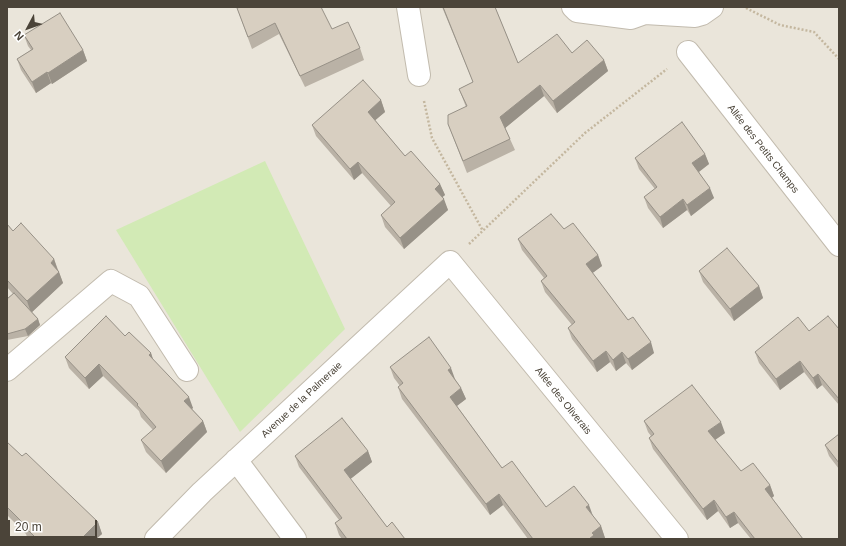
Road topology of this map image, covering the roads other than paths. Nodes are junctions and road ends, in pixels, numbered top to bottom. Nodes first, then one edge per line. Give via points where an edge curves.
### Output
1 (408, 7) edge
2 (573, 7) edge
3 (712, 7) edge
4 (688, 52) road end
5 (419, 75) road end
6 (839, 245) edge
7 (450, 262) joint
8 (7, 370) edge
9 (187, 370) dead end
10 (236, 460) junction
11 (156, 539) edge
12 (295, 539) edge
13 (677, 539) edge

1 - 5 street
2 - 3 street via 577,11 631,18 645,14 695,16
4 - 6 street, Allée des Petits Champs
7 - 10 street, Avenue de la Palmeraie
7 - 13 street, Allée des Oliverais
8 - 9 street via 111,281 139,296
10 - 11 street, Avenue de la Palmeraie
10 - 12 street

